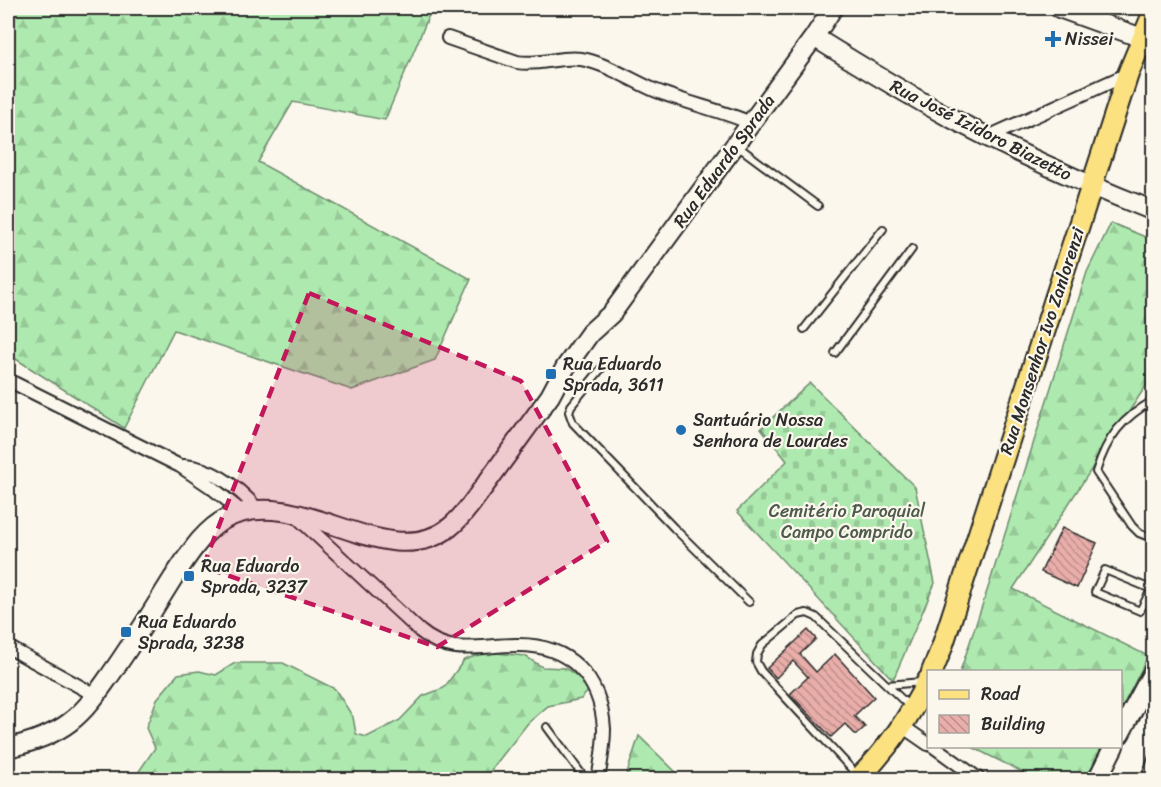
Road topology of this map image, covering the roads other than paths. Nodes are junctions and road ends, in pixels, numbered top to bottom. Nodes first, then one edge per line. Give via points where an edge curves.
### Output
1 (833, 8) edge
2 (1059, 8) edge
3 (1154, 11) edge
4 (814, 37) junction
5 (448, 38) dead end
6 (1148, 38) edge
7 (1128, 74) junction
8 (751, 123) junction
9 (988, 137) junction
10 (735, 144) junction
11 (1092, 187) junction
12 (819, 206) dead end
13 (1154, 211) edge
14 (883, 229) dead end
15 (912, 249) dead end
16 (804, 329) dead end
17 (835, 353) dead end
18 (604, 366) dead end
19 (8, 380) edge
20 (1154, 400) edge
21 (250, 511) junction
22 (292, 513) junction
23 (1154, 539) edge
24 (1152, 587) edge
25 (749, 602) dead end
26 (8, 647) edge
27 (933, 670) edge
28 (1154, 670) edge
29 (927, 681) edge
30 (927, 683) edge
31 (887, 686) junction
32 (95, 695) junction
33 (913, 709) junction
34 (902, 726) junction
35 (547, 727) dead end
36 (1122, 730) edge
37 (927, 743) edge
38 (8, 748) edge
39 (934, 748) edge
40 (1113, 748) edge
41 (1154, 754) edge
42 (858, 778) edge
43 (586, 780) edge
44 (598, 780) edge
45 (981, 780) edge
46 (1097, 780) edge
47 (1143, 780) edge

1 - 4 main road, Rua Eduardo Sprada
2 - 6 main road
3 - 6 main road, Rua Monsenhor Ivo Zanlorenzi
4 - 8 main road, Rua Eduardo Sprada
4 - 9 main road, Rua José Izidoro Biazetto
5 - 8 street via 526,64 567,59 595,62 653,90
6 - 7 main road, Rua Monsenhor Ivo Zanlorenzi
7 - 9 street
7 - 11 main road, Rua Monsenhor Ivo Zanlorenzi
8 - 10 main road, Rua Eduardo Sprada
9 - 11 main road, Rua José Izidoro Biazetto
10 - 12 lane
10 - 22 main road, Rua Eduardo Sprada via 612,313 590,333 550,396 472,503 449,528 419,541 389,541
11 - 13 main road, Rua José Izidoro Biazetto
11 - 27 main road, Rua Monsenhor Ivo Zanlorenzi
14 - 16 lane
15 - 17 lane
18 - 25 lane via 571,406 573,423
19 - 21 street via 180,466
20 - 23 lane via 1123,422 1102,454 1096,472 1132,526
21 - 22 main road, Rua Eduardo Sprada
21 - 32 main road via 216,525 196,545
22 - 44 street via 438,644 465,648 538,646 565,655 578,665 592,685 602,714
24 - 24 lane via 1105,570 1095,592 1140,612
26 - 32 street
28 - 36 main road
29 - 31 lane
30 - 33 main road
31 - 33 lane
31 - 42 lane via 816,617 807,613 798,615 762,645 757,654 761,671
32 - 38 main road via 70,722 54,732
33 - 34 main road
34 - 37 street
34 - 42 main road
35 - 43 lane
39 - 45 street
40 - 46 main road
41 - 47 lane

